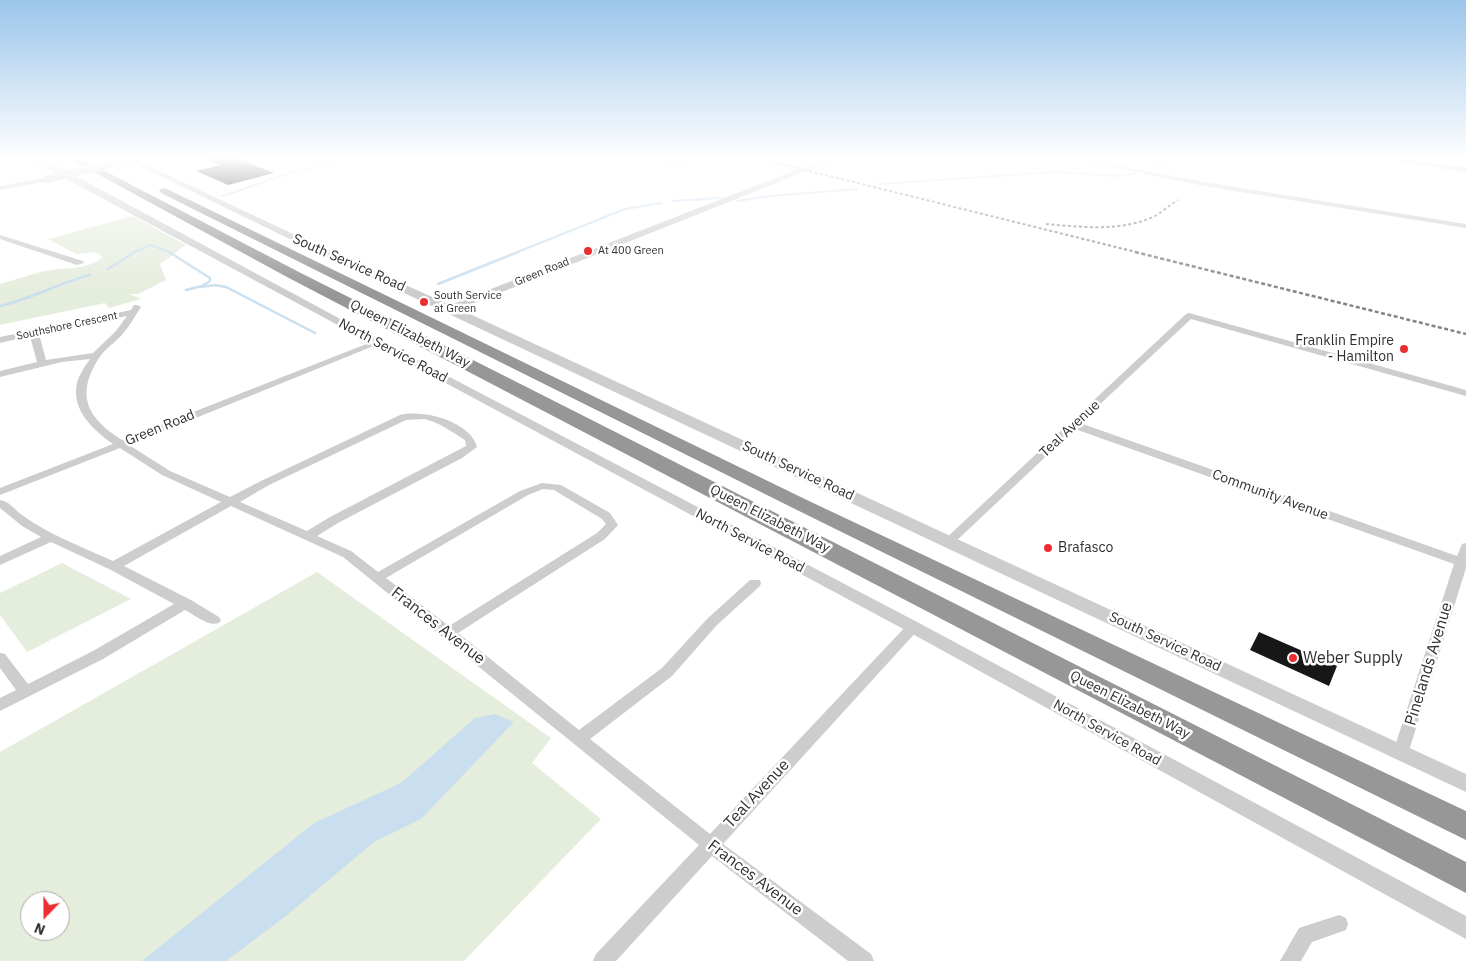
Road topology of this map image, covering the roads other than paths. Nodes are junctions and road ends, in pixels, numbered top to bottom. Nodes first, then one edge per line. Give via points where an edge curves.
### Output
1 (120, 204) edge
2 (160, 204) edge
3 (191, 204) edge
4 (224, 204) edge
5 (716, 204) edge
6 (1328, 204) edge
7 (1466, 226) edge
8 (0, 237) edge
9 (80, 263) dead end
10 (450, 309) junction
11 (135, 310) joint
12 (34, 332) junction
13 (0, 340) edge
14 (377, 343) junction
15 (96, 355) junction
16 (42, 364) junction
17 (0, 374) edge
18 (1466, 393) edge
19 (1075, 425) junction
20 (120, 445) junction
21 (1, 498) edge
22 (228, 502) junction
23 (52, 537) junction
24 (307, 537) junction
25 (949, 541) junction
26 (1466, 548) edge
27 (0, 560) edge
28 (1463, 564) edge
29 (114, 566) junction
30 (377, 578) junction
31 (755, 583) dead end
32 (186, 603) junction
33 (214, 620) dead end
34 (913, 627) junction
35 (448, 633) junction
36 (0, 658) edge
37 (26, 692) junction
38 (0, 705) edge
39 (580, 738) junction
40 (1402, 752) junction
41 (1466, 782) edge
42 (1466, 826) edge
43 (710, 844) junction
44 (1466, 878) edge
45 (1339, 924) dead end
46 (1466, 928) edge
47 (603, 961) edge
48 (864, 961) edge
49 (1290, 961) edge

1 - 14 street, North Service Road
2 - 44 highway, Queen Elizabeth Way
3 - 42 highway, Queen Elizabeth Way via 802,505
4 - 10 street, South Service Road
5 - 10 street, Green Road
6 - 7 street
8 - 9 street
10 - 25 street, South Service Road
11 - 12 street, Southshore Crescent
11 - 15 street, Frances Avenue via 119,333
12 - 13 street, Southshore Crescent
12 - 16 street
14 - 20 street, Green Road
14 - 34 street, North Service Road
15 - 16 street
15 - 20 street, Frances Avenue via 82,381 80,395 84,410 102,432
16 - 17 street
18 - 19 street, Teal Avenue via 1189,316
19 - 25 street, Teal Avenue
19 - 28 street, Community Avenue
20 - 21 street, Green Road
20 - 22 street, Frances Avenue via 166,473
21 - 23 street via 14,515
22 - 24 street, Frances Avenue
22 - 24 street via 404,418 420,414 432,416 470,439 472,447 458,456
22 - 29 street
23 - 27 street
23 - 29 street
24 - 30 street, Frances Avenue via 348,554
25 - 40 street, South Service Road
26 - 28 street, Pinelands Avenue
28 - 40 street, Pinelands Avenue
29 - 32 street
30 - 35 street, Frances Avenue
30 - 35 street via 524,492 542,486 556,487 606,516 612,525 601,536
31 - 39 street via 712,622 667,672
32 - 33 street
32 - 37 street via 98,655
34 - 43 street, Teal Avenue
34 - 46 street, North Service Road
35 - 39 street, Frances Avenue
36 - 37 street
37 - 38 street
39 - 43 street, Frances Avenue
40 - 41 street, South Service Road
43 - 47 street, Teal Avenue
43 - 48 street, Frances Avenue
45 - 49 street via 1306,934

